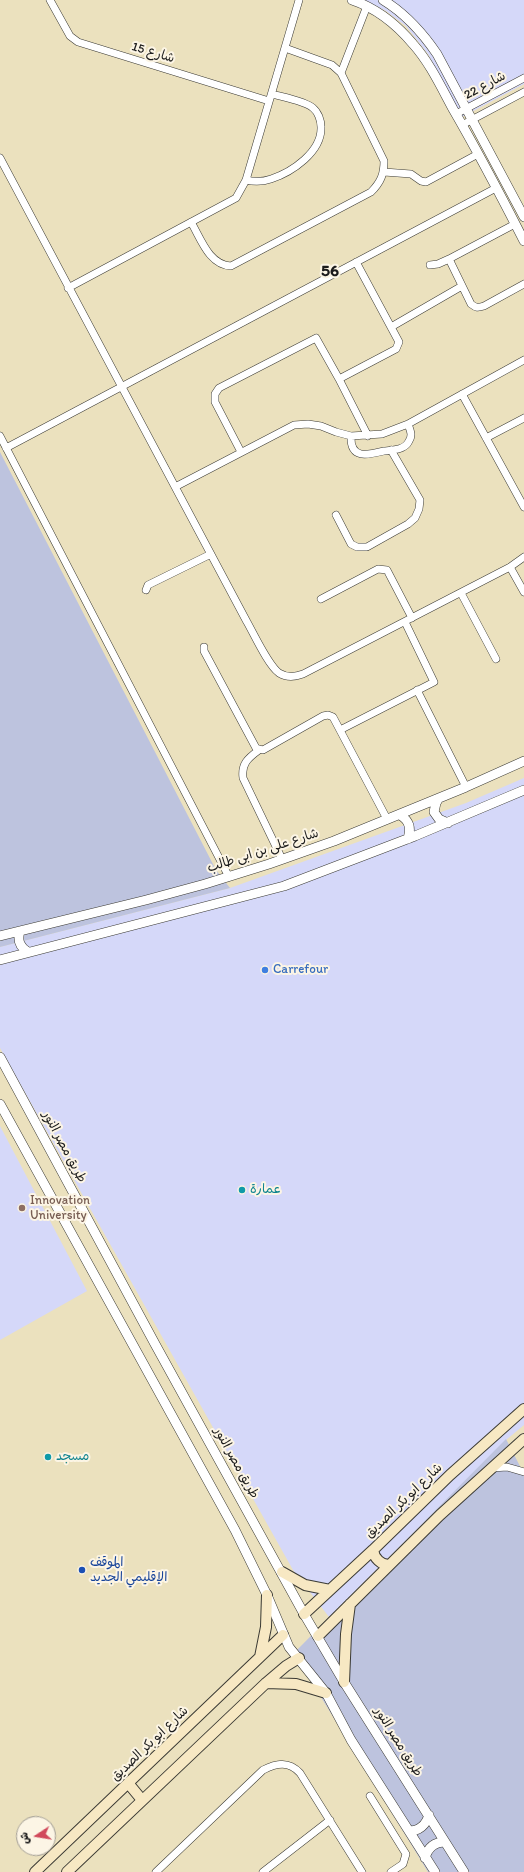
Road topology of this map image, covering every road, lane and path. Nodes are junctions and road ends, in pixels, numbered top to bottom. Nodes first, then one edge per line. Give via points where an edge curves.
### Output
1 (50, 0) edge
2 (298, 0) edge
3 (352, 0) edge
4 (383, 0) edge
5 (367, 6) junction
6 (284, 48) junction
7 (341, 72) junction
8 (524, 78) edge
9 (524, 92) edge
10 (272, 94) junction
11 (269, 102) junction
12 (467, 109) junction
13 (456, 114) junction
14 (472, 120) junction
15 (462, 125) junction
16 (478, 154) junction
17 (0, 158) edge
18 (384, 172) junction
19 (246, 180) junction
20 (496, 188) junction
21 (524, 217) edge
22 (191, 222) junction
23 (516, 224) junction
24 (524, 240) edge
25 (449, 259) junction
26 (356, 262) junction
27 (430, 265) dead end
28 (524, 284) edge
29 (462, 286) junction
30 (68, 288) junction
31 (391, 326) junction
32 (524, 360) edge
33 (339, 379) junction
34 (121, 387) junction
35 (462, 394) junction
36 (524, 418) edge
37 (408, 424) junction
38 (0, 436) edge
39 (351, 436) junction
40 (368, 436) junction
41 (486, 438) junction
42 (6, 448) junction
43 (391, 450) junction
44 (242, 452) junction
45 (175, 487) junction
46 (524, 507) edge
47 (336, 515) dead end
48 (211, 554) junction
49 (524, 557) edge
50 (510, 567) junction
51 (146, 590) dead end
52 (524, 592) edge
53 (461, 593) junction
54 (321, 599) dead end
55 (408, 620) junction
56 (204, 647) dead end
57 (496, 659) dead end
58 (417, 690) junction
59 (340, 730) junction
60 (259, 750) junction
61 (524, 761) edge
62 (466, 788) junction
63 (524, 790) edge
64 (439, 798) junction
65 (400, 815) junction
66 (387, 819) junction
67 (448, 823) junction
68 (408, 839) junction
69 (282, 860) junction
70 (229, 877) junction
71 (20, 931) junction
72 (0, 936) edge
73 (28, 952) junction
74 (0, 960) edge
75 (0, 1057) edge
76 (0, 1104) edge
77 (524, 1409) edge
78 (524, 1439) edge
79 (490, 1469) junction
80 (524, 1472) edge
81 (374, 1550) junction
82 (389, 1565) junction
83 (282, 1572) junction
84 (330, 1590) junction
85 (267, 1596) junction
86 (350, 1604) junction
87 (304, 1614) junction
88 (283, 1635) junction
89 (318, 1636) junction
90 (260, 1658) junction
91 (299, 1658) junction
92 (344, 1682) junction
93 (266, 1683) junction
94 (326, 1693) junction
95 (128, 1783) junction
96 (370, 1796) dead end
97 (142, 1800) junction
98 (429, 1815) junction
99 (330, 1820) junction
100 (409, 1831) junction
101 (446, 1842) junction
102 (425, 1858) junction
103 (35, 1872) edge
104 (67, 1872) edge
105 (156, 1872) edge
106 (263, 1872) edge
107 (362, 1872) edge
108 (391, 1872) edge
109 (434, 1872) edge
110 (464, 1872) edge

1 - 11 street, شارع 15 via 70,36 78,42
2 - 6 street
3 - 5 street
4 - 12 street via 411,21 425,36
5 - 7 street
5 - 13 street via 400,30 414,45
6 - 7 street via 332,65
6 - 10 street
7 - 18 street via 384,161
8 - 12 street, شارع 22
9 - 14 street, شارع 22
10 - 11 street
10 - 19 street via 312,107 318,113 322,132 319,142 299,164 271,179 254,182
11 - 19 street
12 - 13 street, شارع 22
12 - 14 street
13 - 15 street
14 - 15 street, شارع 22
14 - 21 street
15 - 16 street
16 - 18 street via 426,182 411,174
16 - 20 street
17 - 30 street
18 - 22 street via 371,192 231,266 222,266 215,262
19 - 22 street via 236,198
20 - 23 street
20 - 26 street
22 - 30 street
23 - 24 street
23 - 25 street
25 - 27 street
25 - 29 street
26 - 31 street
26 - 34 street
28 - 29 street via 479,308 471,304
29 - 31 street
30 - 34 street
31 - 33 street via 399,342 396,349
32 - 35 street
33 - 40 street
33 - 44 street via 316,338 219,388 215,394 215,402
34 - 42 street
34 - 45 street
35 - 37 street
35 - 41 street
36 - 41 street
37 - 40 street
37 - 43 street via 411,433 409,442 402,448
38 - 42 street
39 - 40 street
39 - 43 street via 351,443 359,454
39 - 44 street via 321,426 294,425
41 - 46 street
42 - 70 street
43 - 47 street via 420,500 415,518 366,547 357,547 351,544
44 - 45 street
45 - 48 street
48 - 51 street via 148,585
48 - 55 street via 273,666 286,676 295,677 303,674
49 - 50 street
50 - 52 street
50 - 53 street
53 - 55 street
53 - 57 street
54 - 55 street via 383,568 387,570
55 - 58 street via 434,682
56 - 60 street via 218,679
58 - 59 street
58 - 62 street
59 - 60 street via 333,717 328,714
59 - 66 street
60 - 69 street via 244,764 243,778
61 - 62 street, شارع على بن ابى طالب
62 - 64 street, شارع على بن ابى طالب
63 - 67 street
64 - 65 street, شارع على بن ابى طالب
64 - 67 street via 434,812 439,819
65 - 66 street, شارع على بن ابى طالب
65 - 68 street via 410,826
66 - 69 street, شارع على بن ابى طالب
67 - 68 street
68 - 73 street via 284,886
69 - 70 street, شارع على بن ابى طالب
70 - 71 street, شارع على بن ابى طالب
71 - 72 street, شارع على بن ابى طالب
71 - 73 street via 21,946
73 - 74 street
75 - 83 street, طريق مصر النور
76 - 85 street via 235,1530
77 - 81 main road, شارع ابو بكر الصديق via 450,1475
78 - 79 main road
79 - 80 street via 507,1467
79 - 82 main road
81 - 82 main road via 380,1562
81 - 84 main road, شارع ابو بكر الصديق
82 - 86 main road
83 - 84 main road via 305,1585
83 - 87 street, طريق مصر النور
84 - 87 main road, شارع ابو بكر الصديق
85 - 88 street
85 - 90 main road via 266,1627
86 - 89 main road
86 - 92 main road
87 - 89 street, طريق مصر النور
88 - 90 main road, شارع ابو بكر الصديق
88 - 91 street
89 - 92 street, طريق مصر النور
90 - 95 main road, شارع ابو بكر الصديق
91 - 93 main road
91 - 94 street
92 - 98 street, طريق مصر النور
93 - 94 main road via 296,1684
93 - 97 main road
94 - 100 street via 351,1740
95 - 97 main road
95 - 103 main road, شارع ابو بكر الصديق
96 - 108 street via 406,1854 403,1864
97 - 104 main road
98 - 100 street via 420,1828
98 - 101 street, طريق مصر النور
99 - 105 street via 296,1769 290,1765 277,1764 263,1770
99 - 106 street
99 - 107 street
100 - 102 street
101 - 102 street via 432,1845
101 - 110 street, طريق مصر النور
102 - 109 street

